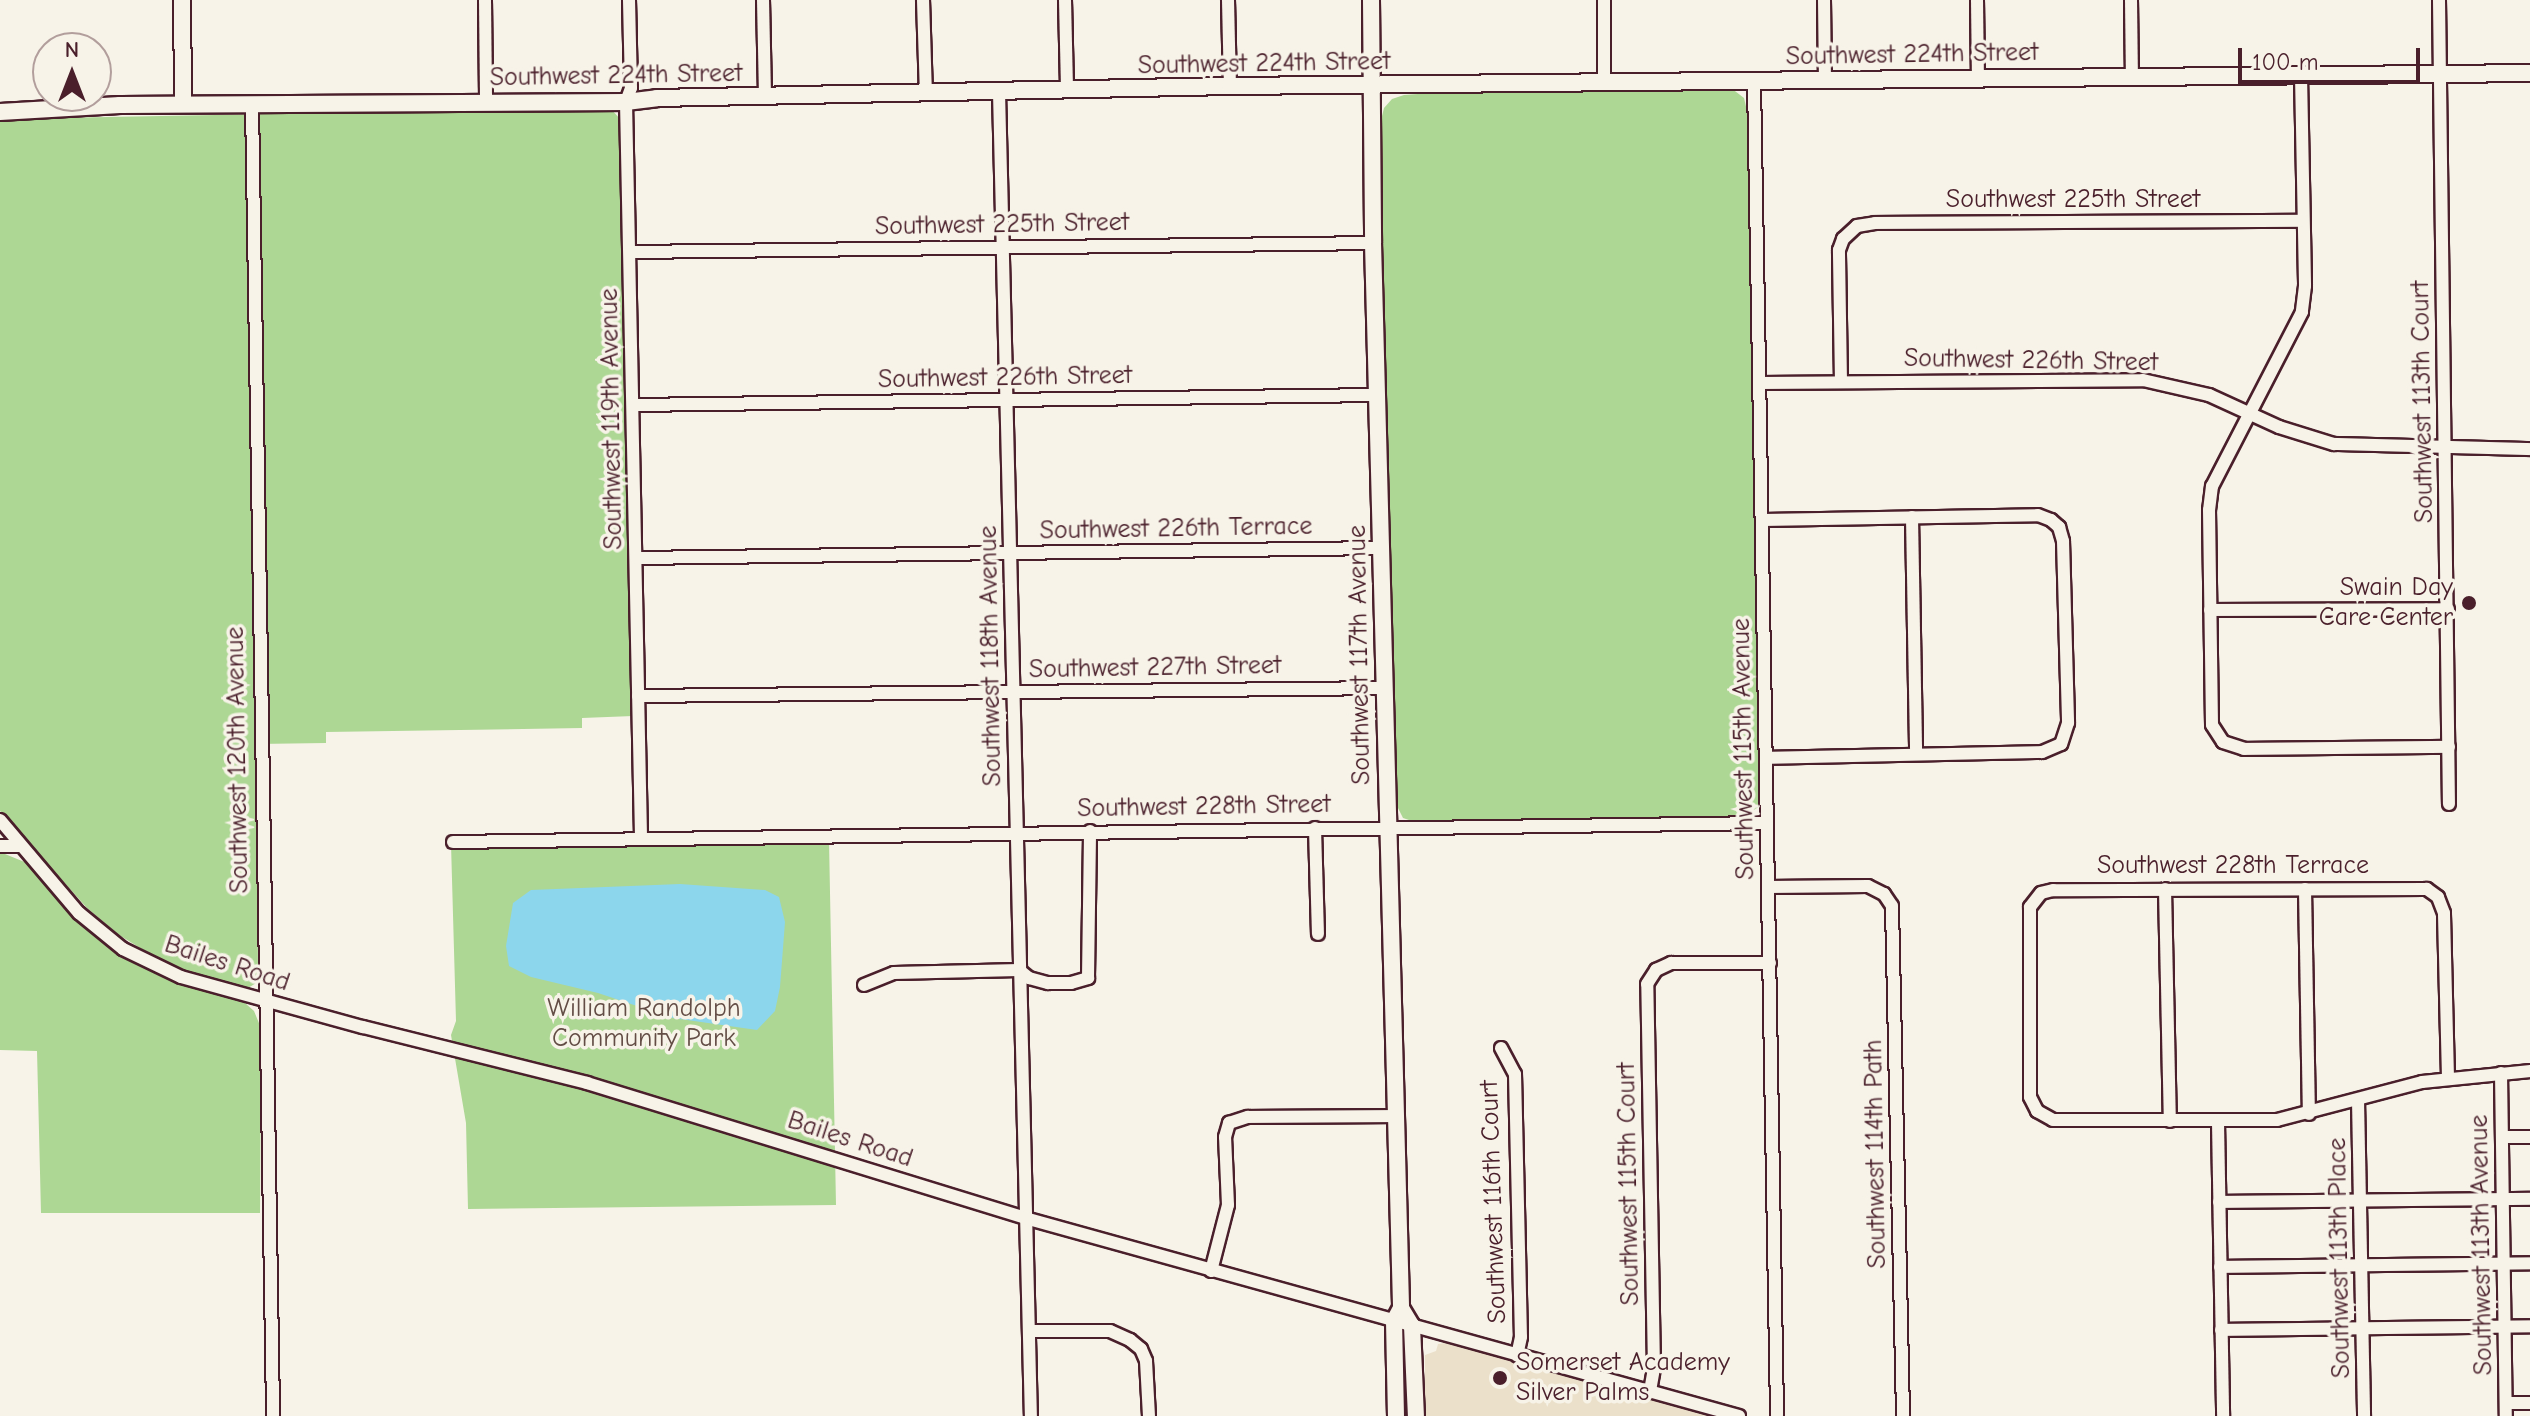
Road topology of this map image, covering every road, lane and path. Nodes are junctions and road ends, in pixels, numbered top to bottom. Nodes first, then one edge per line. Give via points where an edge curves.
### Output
1 (182, 0) edge
2 (485, 0) edge
3 (629, 0) edge
4 (763, 0) edge
5 (923, 0) edge
6 (1065, 0) edge
7 (1228, 0) edge
8 (1371, 0) edge
9 (1604, 0) edge
10 (1824, 0) edge
11 (1977, 0) edge
12 (2131, 0) edge
13 (2439, 0) edge
14 (2530, 73) edge
15 (2441, 74) junction
16 (2301, 75) junction
17 (2132, 77) junction
18 (1978, 79) junction
19 (1754, 81) junction
20 (1825, 81) junction
21 (1604, 82) junction
22 (1230, 86) junction
23 (1373, 86) junction
24 (1067, 91) junction
25 (999, 92) junction
26 (926, 93) junction
27 (765, 96) junction
28 (626, 102) junction
29 (252, 103) junction
30 (486, 103) junction
31 (183, 104) junction
32 (0, 112) edge
33 (2303, 221) junction
34 (1373, 243) junction
35 (1004, 247) junction
36 (631, 252) junction
37 (1841, 382) junction
38 (1760, 383) junction
39 (1378, 395) junction
40 (1007, 400) junction
41 (633, 405) junction
42 (2248, 413) junction
43 (2445, 448) junction
44 (2530, 449) edge
45 (1912, 517) junction
46 (1763, 520) junction
47 (1381, 548) junction
48 (1011, 553) junction
49 (636, 558) junction
50 (2448, 609) junction
51 (2210, 610) junction
52 (1384, 688) junction
53 (1015, 692) junction
54 (638, 696) junction
55 (2449, 747) junction
56 (1916, 754) junction
57 (1766, 758) junction
58 (2449, 804) dead end
59 (0, 820) edge
60 (1767, 823) junction
61 (1387, 827) junction
62 (1315, 828) junction
63 (1090, 831) junction
64 (1016, 832) junction
65 (641, 839) junction
66 (453, 842) dead end
67 (0, 846) edge
68 (21, 846) junction
69 (1768, 887) junction
70 (2165, 889) junction
71 (2305, 889) junction
72 (1318, 934) dead end
73 (1770, 963) junction
74 (1019, 970) junction
75 (864, 985) dead end
76 (267, 1002) junction
77 (1501, 1048) dead end
78 (2530, 1071) edge
79 (2501, 1073) junction
80 (2448, 1078) junction
81 (2358, 1100) junction
82 (2309, 1114) junction
83 (1396, 1116) junction
84 (2170, 1121) junction
85 (2218, 1122) junction
86 (2502, 1137) junction
87 (2530, 1137) edge
88 (2530, 1199) edge
89 (2361, 1200) junction
90 (2503, 1200) junction
91 (2219, 1202) junction
92 (1025, 1218) junction
93 (2530, 1263) edge
94 (2504, 1264) junction
95 (2362, 1265) junction
96 (2220, 1267) junction
97 (1211, 1271) junction
98 (1398, 1315) junction
99 (1412, 1326) junction
100 (2505, 1326) junction
101 (2530, 1326) edge
102 (2363, 1327) junction
103 (2221, 1330) junction
104 (1029, 1331) junction
105 (1517, 1356) junction
106 (1650, 1391) junction
107 (2530, 1403) edge
108 (2506, 1409) edge
109 (273, 1416) edge
110 (1031, 1416) edge
111 (1149, 1416) edge
112 (1396, 1416) edge
113 (1416, 1416) edge
114 (1739, 1416) edge
115 (1777, 1416) edge
116 (1903, 1416) edge
117 (2223, 1416) edge
118 (2364, 1416) edge

1 - 31 street
2 - 30 street
3 - 28 street, Southwest 119th Avenue via 631,88
4 - 27 street
5 - 26 street
6 - 24 street
7 - 22 street
8 - 23 street, Southwest 117th Avenue
9 - 21 street
10 - 20 street
11 - 18 street
12 - 17 street
13 - 15 street, Southwest 113th Court
14 - 15 street, Southwest 224th Street
15 - 16 street, Southwest 224th Street
15 - 43 street, Southwest 113th Court
16 - 17 street, Southwest 224th Street
16 - 33 street
17 - 18 street, Southwest 224th Street
18 - 20 street, Southwest 224th Street
19 - 20 street, Southwest 224th Street
19 - 21 street, Southwest 224th Street
19 - 38 street, Southwest 115th Avenue
21 - 23 street, Southwest 224th Street
22 - 23 street, Southwest 224th Street
22 - 24 street, Southwest 224th Street
23 - 34 street, Southwest 117th Avenue
24 - 25 street, Southwest 224th Street
25 - 26 street, Southwest 224th Street
25 - 35 street, Southwest 118th Avenue
26 - 27 street, Southwest 224th Street
27 - 28 street, Southwest 224th Street
28 - 30 street, Southwest 224th Street
28 - 36 street, Southwest 119th Avenue
29 - 30 street, Southwest 224th Street
29 - 31 street, Southwest 224th Street
29 - 76 street, Southwest 120th Avenue
31 - 32 street, Southwest 224th Street
33 - 37 street, Southwest 225th Street via 1857,226 1847,234 1839,255
33 - 42 street via 2302,312
34 - 35 street, Southwest 225th Street
34 - 39 street, Southwest 117th Avenue
35 - 36 street, Southwest 225th Street
35 - 40 street, Southwest 118th Avenue
36 - 41 street, Southwest 119th Avenue
37 - 38 street, Southwest 226th Street
37 - 42 street, Southwest 226th Street via 2143,380 2209,395
38 - 46 street, Southwest 115th Avenue
39 - 40 street, Southwest 226th Street
39 - 47 street, Southwest 117th Avenue
40 - 41 street, Southwest 226th Street
40 - 48 street, Southwest 118th Avenue
41 - 49 street, Southwest 119th Avenue
42 - 43 street, Southwest 226th Street via 2334,444
42 - 51 street via 2212,486
43 - 44 street, Southwest 226th Street
43 - 50 street, Southwest 113th Court
45 - 46 street
45 - 56 street
45 - 56 street via 2038,515 2059,527 2068,723 2061,744 2042,752
46 - 57 street, Southwest 115th Avenue
47 - 48 street, Southwest 226th Terrace
47 - 52 street, Southwest 117th Avenue
48 - 49 street, Southwest 226th Terrace
48 - 53 street, Southwest 118th Avenue
49 - 54 street, Southwest 119th Avenue
50 - 51 street
50 - 55 street, Southwest 113th Court
51 - 55 street via 2211,716 2219,739 2231,746
52 - 53 street, Southwest 227th Street
52 - 61 street, Southwest 117th Avenue
53 - 54 street, Southwest 227th Street
53 - 64 street, Southwest 118th Avenue
54 - 65 street, Southwest 119th Avenue
55 - 58 street, Southwest 113th Court
56 - 57 street
57 - 60 street, Southwest 115th Avenue
59 - 68 street, Bailes Road
60 - 61 street, Southwest 228th Street
60 - 69 street, Southwest 115th Avenue
61 - 62 street, Southwest 228th Street
61 - 83 street, Southwest 117th Avenue
62 - 63 street, Southwest 228th Street
62 - 72 street
63 - 64 street, Southwest 228th Street
63 - 74 street via 1088,978 1071,983 1035,981
64 - 65 street, Southwest 228th Street
64 - 74 street, Southwest 118th Avenue
65 - 66 street, Southwest 228th Street
67 - 68 street
68 - 76 street, Bailes Road via 79,913 123,949 181,977
69 - 73 street, Southwest 115th Avenue
69 - 116 street, Southwest 114th Path via 1868,886 1884,894 1893,916
70 - 71 street, Southwest 228th Terrace
70 - 84 street
70 - 84 street, Southwest 228th Terrace via 2049,890 2030,907 2030,1097 2037,1111 2058,1121
71 - 80 street, Southwest 228th Terrace via 2417,887 2440,900
71 - 82 street
73 - 106 street, Southwest 115th Court via 1671,963 1651,976 1646,990 1654,1345
73 - 115 street, Southwest 115th Avenue
74 - 75 street via 894,973
74 - 92 street, Southwest 118th Avenue
76 - 92 street, Bailes Road via 587,1083
76 - 109 street, Southwest 120th Avenue
77 - 105 street, Southwest 116th Court via 1515,1074 1521,1337
78 - 79 street
79 - 80 street
79 - 86 street, Southwest 113th Avenue
80 - 81 street
81 - 82 street
81 - 89 street, Southwest 113th Place
82 - 85 street
83 - 97 street via 1248,1117 1229,1123 1226,1215
83 - 98 street, Southwest 117th Avenue
84 - 85 street
85 - 91 street
86 - 87 street
86 - 90 street, Southwest 113th Avenue
88 - 90 street
89 - 90 street
89 - 91 street
89 - 95 street, Southwest 113th Place
90 - 94 street, Southwest 113th Avenue
91 - 96 street
92 - 97 street, Bailes Road
92 - 104 street, Southwest 118th Avenue
93 - 94 street
94 - 95 street
94 - 100 street, Southwest 113th Avenue
95 - 96 street
95 - 102 street, Southwest 113th Place
96 - 103 street
97 - 98 street, Bailes Road
98 - 99 street, Southwest 117th Avenue
98 - 112 street, Southwest 117th Avenue
99 - 105 street
99 - 113 street, Southwest 117th Avenue
100 - 101 street
100 - 102 street
100 - 108 street, Southwest 113th Avenue
102 - 103 street
102 - 118 street, Southwest 113th Place
103 - 117 street
104 - 110 street, Southwest 118th Avenue
104 - 111 street via 1110,1331 1130,1340 1146,1361
105 - 106 street
106 - 114 street
107 - 108 street

